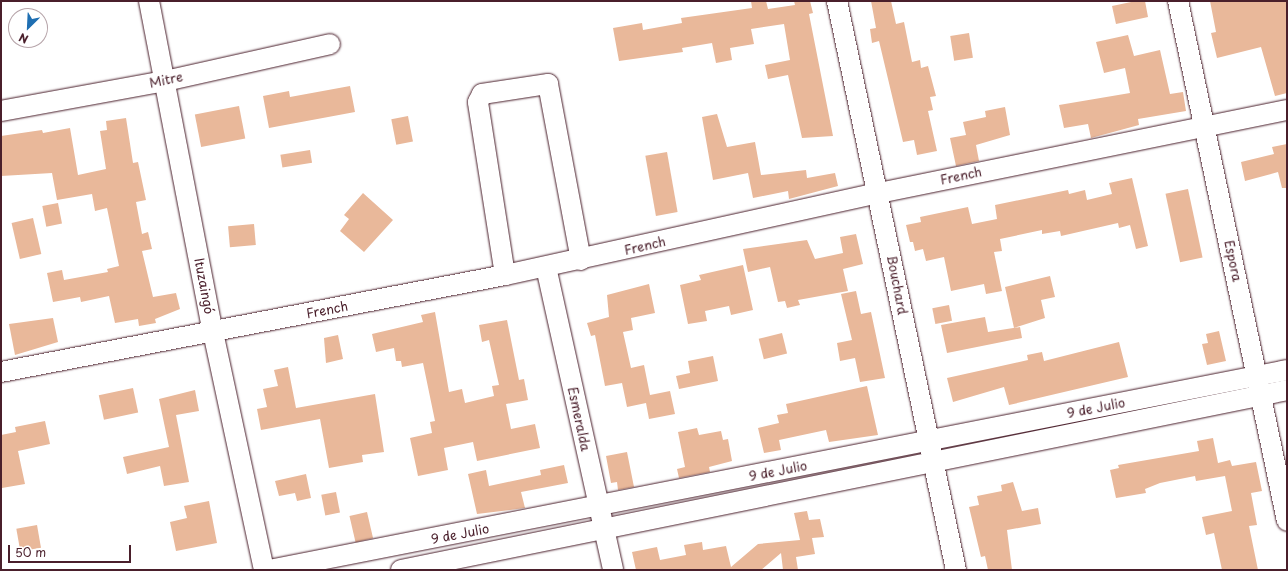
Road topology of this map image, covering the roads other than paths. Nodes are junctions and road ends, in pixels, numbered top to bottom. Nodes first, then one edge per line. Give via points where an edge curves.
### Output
1 (149, 1) edge
2 (837, 1) edge
3 (1178, 1) edge
4 (330, 44) dead end
5 (165, 81) junction
6 (1287, 110) edge
7 (1, 111) edge
8 (1205, 126) junction
9 (879, 193) junction
10 (582, 260) junction
11 (546, 267) junction
12 (505, 275) junction
13 (213, 332) junction
14 (1287, 370) edge
15 (1, 372) edge
16 (1258, 376) junction
17 (1287, 390) edge
18 (1260, 395) junction
19 (928, 442) junction
20 (933, 462) junction
21 (598, 507) junction
22 (1287, 521) edge
23 (603, 530) junction
24 (264, 570) edge
25 (269, 570) edge
26 (401, 570) edge
27 (613, 570) edge
28 (956, 570) edge

1 - 5 street, Ituzaingó
2 - 9 street, Bouchard
3 - 8 street, Espora
4 - 5 street, Mitre
5 - 7 street, Mitre
5 - 13 street, Ituzaingó
6 - 8 street, French
8 - 9 street, French
8 - 16 street, Espora
9 - 10 street, French
9 - 19 street, Bouchard
10 - 11 street, French
10 - 12 street via 548,84 482,94 478,102
11 - 12 street, French
11 - 21 street, Esmeralda
12 - 13 street, French
13 - 15 street, French
13 - 24 street, Ituzaingó
14 - 16 street, 9 de Julio
16 - 18 street, Espora
16 - 19 street, 9 de Julio
17 - 18 street, 9 de Julio
18 - 20 street, 9 de Julio
18 - 22 street, Espora
19 - 20 street, Bouchard
19 - 21 street, 9 de Julio
20 - 23 street, 9 de Julio
20 - 28 street, Bouchard
21 - 23 street, Esmeralda
21 - 25 street, 9 de Julio
23 - 26 street, 9 de Julio
23 - 27 street, Esmeralda

